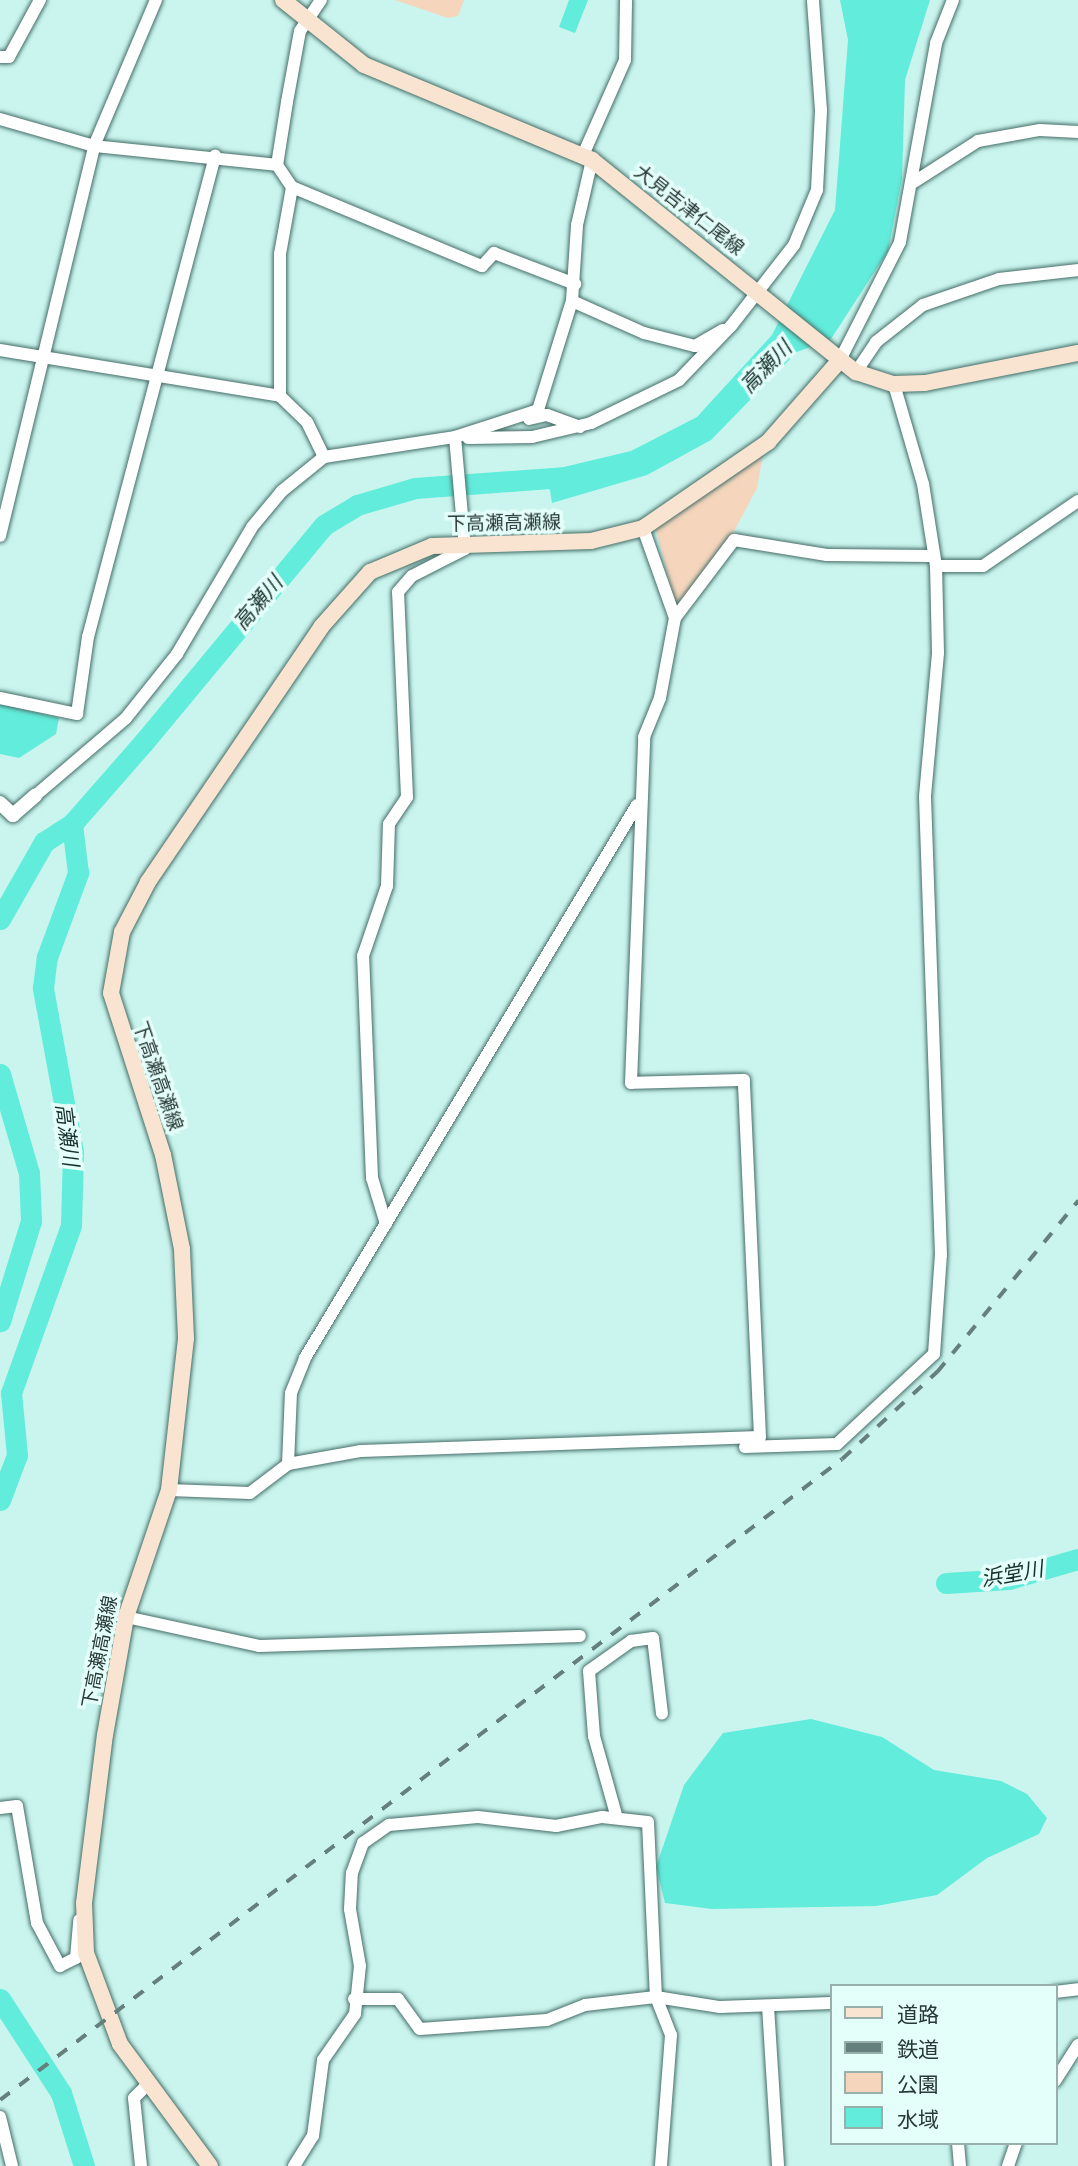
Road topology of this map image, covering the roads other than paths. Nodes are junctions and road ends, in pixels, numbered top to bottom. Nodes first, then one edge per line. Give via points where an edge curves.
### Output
1 (40, 0) edge
2 (283, 0) edge
3 (321, 0) edge
4 (813, 0) edge
5 (953, 0) edge
6 (151, 1) edge
7 (631, 4) edge
8 (307, 22) junction
9 (0, 57) edge
10 (0, 119) edge
11 (1078, 132) edge
12 (94, 146) junction
13 (215, 155) junction
14 (588, 157) junction
15 (277, 165) junction
16 (914, 182) junction
17 (292, 187) junction
18 (1078, 270) edge
19 (575, 284) junction
20 (758, 291) junction
21 (572, 301) junction
22 (731, 326) junction
23 (0, 350) edge
24 (1078, 353) edge
25 (40, 356) junction
26 (840, 360) junction
27 (856, 372) junction
28 (157, 376) junction
29 (894, 384) junction
30 (281, 396) junction
31 (525, 420) junction
32 (580, 427) junction
33 (455, 437) junction
34 (324, 457) junction
35 (1078, 501) edge
36 (643, 528) junction
37 (0, 536) edge
38 (462, 544) junction
39 (933, 561) junction
40 (674, 618) junction
41 (0, 698) edge
42 (36, 795) joint
43 (639, 802) junction
44 (0, 803) edge
45 (386, 1224) junction
46 (745, 1447) dead end
47 (288, 1464) junction
48 (169, 1490) junction
49 (126, 1617) junction
50 (580, 1636) dead end
51 (662, 1713) dead end
52 (0, 1808) edge
53 (617, 1818) junction
54 (84, 1903) junction
55 (1078, 1989) edge
56 (1057, 1992) edge
57 (656, 1997) junction
58 (354, 1999) junction
59 (830, 2003) edge
60 (768, 2006) junction
61 (1078, 2045) edge
62 (1057, 2078) edge
63 (147, 2085) junction
64 (0, 2117) edge
65 (958, 2145) edge
66 (1015, 2145) edge
67 (12, 2166) edge
68 (141, 2166) edge
69 (210, 2166) edge
70 (294, 2166) edge
71 (661, 2166) edge
72 (778, 2166) edge
73 (960, 2166) edge
74 (1008, 2166) edge

1 - 9 street via 9,57
2 - 8 main road, 大見吉津仁尾線
3 - 8 street
4 - 20 street via 821,110 817,190 794,245
5 - 16 street via 936,43
6 - 12 street
7 - 14 street via 625,60
8 - 14 main road, 大見吉津仁尾線 via 379,72
8 - 15 street via 300,31
10 - 12 street
11 - 16 street via 1040,130 978,141
12 - 13 street
12 - 25 street
13 - 15 street
13 - 28 street
14 - 19 street via 577,226
14 - 20 main road, 大見吉津仁尾線
15 - 17 street
16 - 26 street via 900,242
17 - 19 street via 482,266 494,253
17 - 30 street via 280,254
18 - 27 street via 999,279 923,304 876,342
19 - 21 street
20 - 22 street
20 - 26 main road, 大見吉津仁尾線
21 - 22 street via 644,333 695,346
21 - 31 street via 538,410
22 - 32 street via 678,380
23 - 25 street
24 - 29 main road, 大見吉津仁尾線
25 - 28 street
25 - 37 street
26 - 27 main road, 大見吉津仁尾線
26 - 36 main road, 下高瀬高瀬線 via 768,442
27 - 29 main road, 大見吉津仁尾線
28 - 30 street
28 - 41 street via 88,637 77,714
29 - 39 street via 923,484
30 - 34 street via 307,422
31 - 32 street via 547,415
31 - 33 street
32 - 33 street via 532,437
33 - 34 street
33 - 38 street
34 - 42 street via 282,491 252,527 177,654 126,719
35 - 39 street via 983,566
36 - 38 main road, 下高瀬高瀬線 via 591,541
36 - 40 street
38 - 45 street via 465,549 412,576 398,593 407,797 389,824 387,886 363,956 372,1178
38 - 48 main road, 下高瀬高瀬線 via 391,560 352,587 148,882 122,932 111,993 163,1155 186,1294
39 - 40 street via 827,555 734,540
39 - 46 street via 938,653 925,796 941,1241 933,1354 836,1444
40 - 43 street via 660,698 644,737
42 - 44 street via 13,814
43 - 45 street
43 - 47 street via 631,1083 744,1080 760,1437 360,1451
45 - 47 street via 291,1393
47 - 48 street via 250,1493
48 - 49 main road, 下高瀬高瀬線
49 - 50 street via 259,1646
49 - 54 main road, 下高瀬高瀬線
51 - 53 street via 653,1638 631,1641 589,1671 594,1736
52 - 54 street via 18,1806 37,1923 60,1966 73,1965 76,1958
53 - 57 street via 648,1822
53 - 58 street via 556,1826 478,1817 389,1825 370,1835 352,1873 350,1909 360,1966
54 - 63 main road, 下高瀬高瀬線 via 97,1992
55 - 56 street
57 - 58 street via 585,2005 547,2020 420,2029 398,1999
57 - 60 street via 720,2007
57 - 71 street via 671,2035
58 - 70 street via 355,2014 323,2060 313,2136
59 - 60 street
60 - 72 street
61 - 62 street
63 - 68 street via 134,2098
63 - 69 main road, 下高瀬高瀬線
64 - 67 street
65 - 73 street
66 - 74 street

